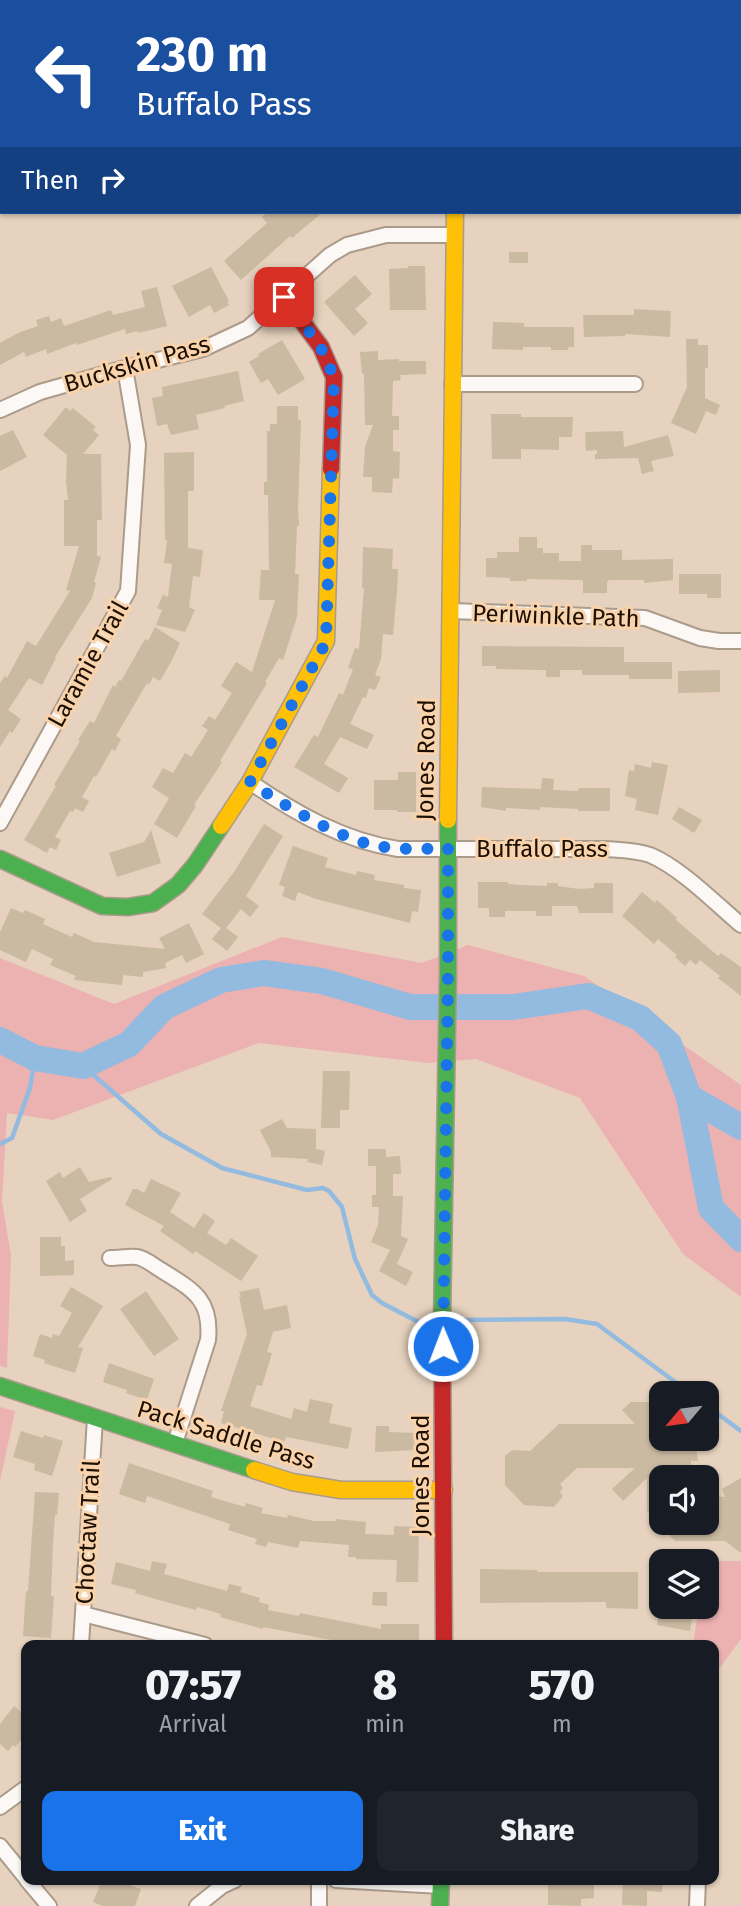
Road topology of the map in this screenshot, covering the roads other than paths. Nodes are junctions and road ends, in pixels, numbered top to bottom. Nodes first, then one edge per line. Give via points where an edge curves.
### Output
1 (455, 214) edge
2 (454, 235) junction
3 (284, 297) junction
4 (125, 368) junction
5 (452, 384) junction
6 (635, 384) dead end
7 (0, 410) edge
8 (451, 611) junction
9 (741, 640) edge
10 (250, 782) junction
11 (0, 823) edge
12 (448, 848) junction
13 (0, 859) edge
14 (741, 925) edge
15 (110, 1258) dead end
16 (0, 1386) edge
17 (95, 1418) junction
18 (175, 1443) junction
19 (444, 1490) junction
20 (83, 1614) junction
21 (81, 1640) edge
22 (185, 1640) edge
23 (444, 1640) edge
24 (21, 1792) edge
25 (0, 1807) edge
26 (0, 1846) edge
27 (21, 1872) edge
28 (32, 1885) edge
29 (224, 1885) edge
30 (319, 1885) edge
31 (441, 1885) edge
32 (698, 1885) edge
33 (49, 1906) edge
34 (197, 1906) edge
35 (319, 1906) edge
36 (440, 1906) edge
37 (697, 1906) edge

1 - 2 street, Jones Road
2 - 3 street, Buckskin Pass via 386,235 346,245
2 - 5 street, Jones Road
3 - 4 street, Buckskin Pass via 248,328 203,349
3 - 10 street via 321,348 334,377 326,642
4 - 7 street, Buckskin Pass
4 - 11 street, Laramie Trail via 138,445 128,591
5 - 6 street
5 - 8 street, Jones Road
8 - 9 street, Periwinkle Path via 645,618 700,638
8 - 12 street, Jones Road
10 - 12 street, Buffalo Pass via 279,802 374,845
10 - 13 street via 195,865 153,903 102,906
12 - 14 street, Buffalo Pass via 606,849 648,854 679,872
12 - 19 street, Jones Road
15 - 18 street via 140,1257 186,1285 206,1309 208,1340
16 - 17 street, Pack Saddle Pass
17 - 18 street, Pack Saddle Pass
17 - 20 street, Choctaw Trail
18 - 19 street, Pack Saddle Pass via 318,1487
19 - 23 street, Jones Road
20 - 21 street, Choctaw Trail
20 - 22 street
24 - 25 street
26 - 27 street
28 - 33 street
29 - 34 street
30 - 35 street
31 - 36 street
32 - 37 street

